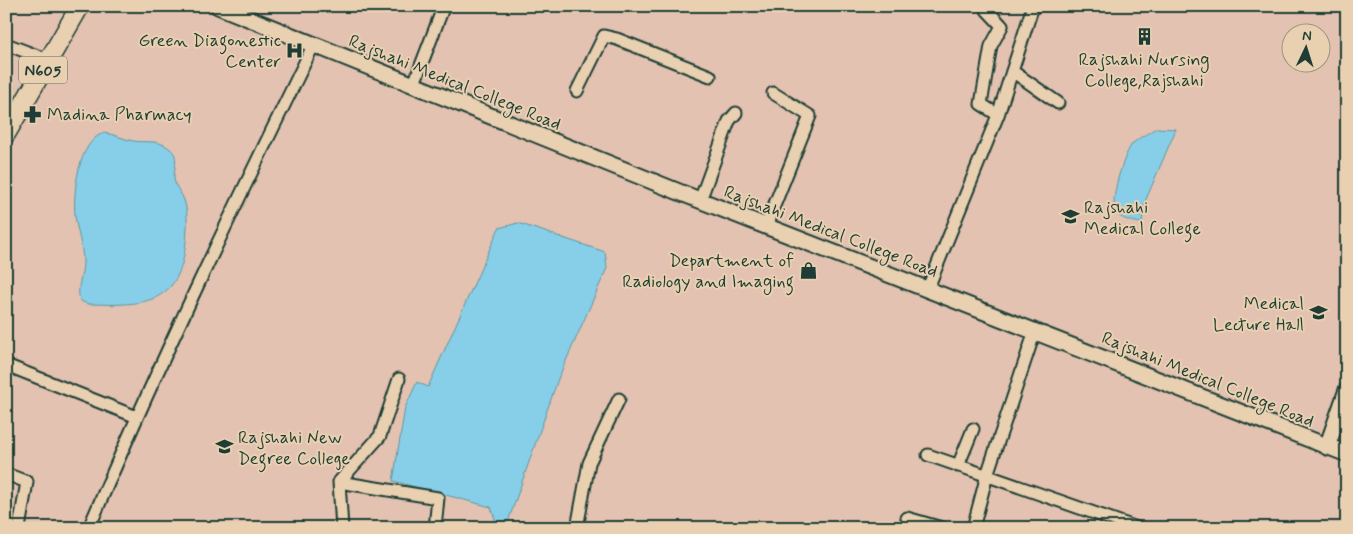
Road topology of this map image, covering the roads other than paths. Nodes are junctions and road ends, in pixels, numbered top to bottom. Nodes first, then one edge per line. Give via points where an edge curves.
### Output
1 (67, 6) edge
2 (80, 6) edge
3 (218, 6) edge
4 (231, 6) edge
5 (1032, 6) edge
6 (443, 8) dead end
7 (987, 10) dead end
8 (6, 44) edge
9 (313, 46) junction
10 (40, 57) junction
11 (1012, 71) junction
12 (710, 76) dead end
13 (415, 81) junction
14 (577, 91) dead end
15 (773, 93) dead end
16 (1058, 103) dead end
17 (8, 109) edge
18 (736, 112) dead end
19 (998, 115) junction
20 (6, 134) edge
21 (702, 195) junction
22 (768, 221) junction
23 (930, 283) junction
24 (1035, 331) junction
25 (6, 365) edge
26 (399, 379) dead end
27 (1347, 390) edge
28 (619, 400) dead end
29 (137, 417) junction
30 (973, 428) dead end
31 (1339, 451) edge
32 (928, 455) dead end
33 (958, 466) junction
34 (6, 474) edge
35 (987, 475) junction
36 (339, 482) junction
37 (907, 518) dead end
38 (1103, 522) edge
39 (19, 528) edge
40 (88, 528) edge
41 (342, 528) edge
42 (435, 528) edge
43 (577, 528) edge
44 (942, 528) edge
45 (973, 528) edge
46 (1137, 528) edge

1 - 10 highway, N605
2 - 20 highway, N605
3 - 9 main road, Rajshahi Medical College Road
4 - 13 main road, Rajshahi Medical College Road
5 - 11 street
6 - 13 street
7 - 19 street via 1002,26 991,46 981,104
8 - 10 street
9 - 24 main road, Rajshahi Medical College Road
9 - 29 street
10 - 17 highway, N605
11 - 16 street
11 - 19 street
12 - 14 street via 604,36
13 - 21 main road, Rajshahi Medical College Road
15 - 22 street via 810,116
18 - 21 street via 729,121
19 - 23 street
21 - 22 main road, Rajshahi Medical College Road
22 - 23 main road, Rajshahi Medical College Road
23 - 31 main road, Rajshahi Medical College Road
24 - 31 main road, Rajshahi Medical College Road
24 - 35 street
25 - 29 street
26 - 36 street via 380,436
27 - 31 main road
28 - 43 street via 589,463
29 - 40 street
30 - 33 street
32 - 33 street
33 - 35 street
34 - 39 street via 27,482
35 - 38 street
35 - 45 street
36 - 41 street
36 - 42 street via 438,498
37 - 44 street
38 - 46 street

